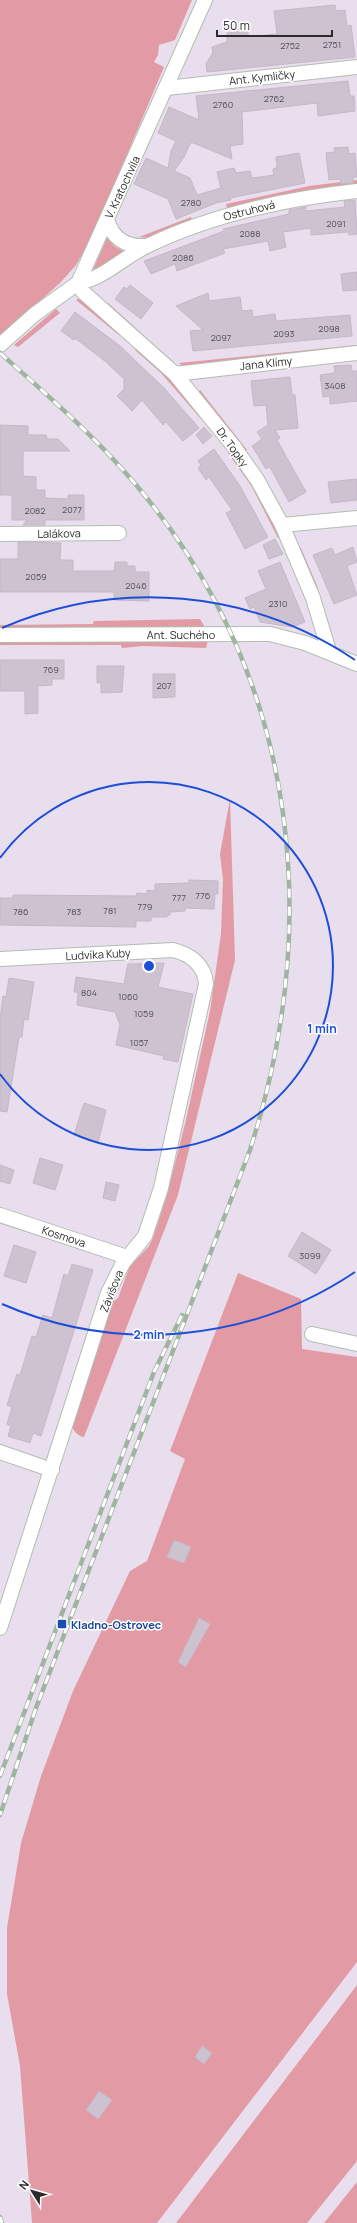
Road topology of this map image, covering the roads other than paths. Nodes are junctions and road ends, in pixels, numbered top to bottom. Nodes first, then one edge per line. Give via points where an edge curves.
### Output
1 (205, 0) edge
2 (357, 67) edge
3 (167, 88) junction
4 (357, 191) edge
5 (107, 220) junction
6 (146, 246) junction
7 (78, 283) junction
8 (0, 345) edge
9 (357, 353) edge
10 (175, 374) junction
11 (357, 518) edge
12 (282, 525) junction
13 (119, 533) dead end
14 (0, 534) edge
15 (0, 635) edge
16 (329, 651) junction
17 (357, 664) edge
18 (0, 959) edge
19 (194, 959) joint
20 (0, 1214) edge
21 (127, 1257) junction
22 (312, 1334) dead end
23 (357, 1344) edge
24 (0, 1452) edge
25 (52, 1470) junction
26 (0, 1628) edge

1 - 3 street, V. Kratochvíla
2 - 3 street, Ant. Kymličky
3 - 5 street, V. Kratochvíla
4 - 6 street, Ostruhová via 260,206 207,221
5 - 6 street via 114,236 120,241 134,246
5 - 7 street, V. Kratochvíla
6 - 7 street, Ostruhová via 91,280
7 - 8 street, V. Kratochvíla via 35,314
7 - 10 street, Dr. Topky via 83,292
9 - 10 street, Jana Klímy
10 - 12 street, Dr. Topky via 235,448 258,481
11 - 12 street
12 - 16 street, Dr. Topky via 313,598
13 - 14 street, Lalákova
15 - 16 street, Ant. Suchého via 256,633 288,638
16 - 17 street, Ant. Suchého
18 - 19 street, Ludvíka Kuby via 168,950 183,953
19 - 21 street, Závišova via 206,980 202,1007 154,1212 146,1236
20 - 21 street, Kosmova
21 - 25 street, Závišova via 108,1293
22 - 23 street
24 - 25 street
25 - 26 street, Závišova

